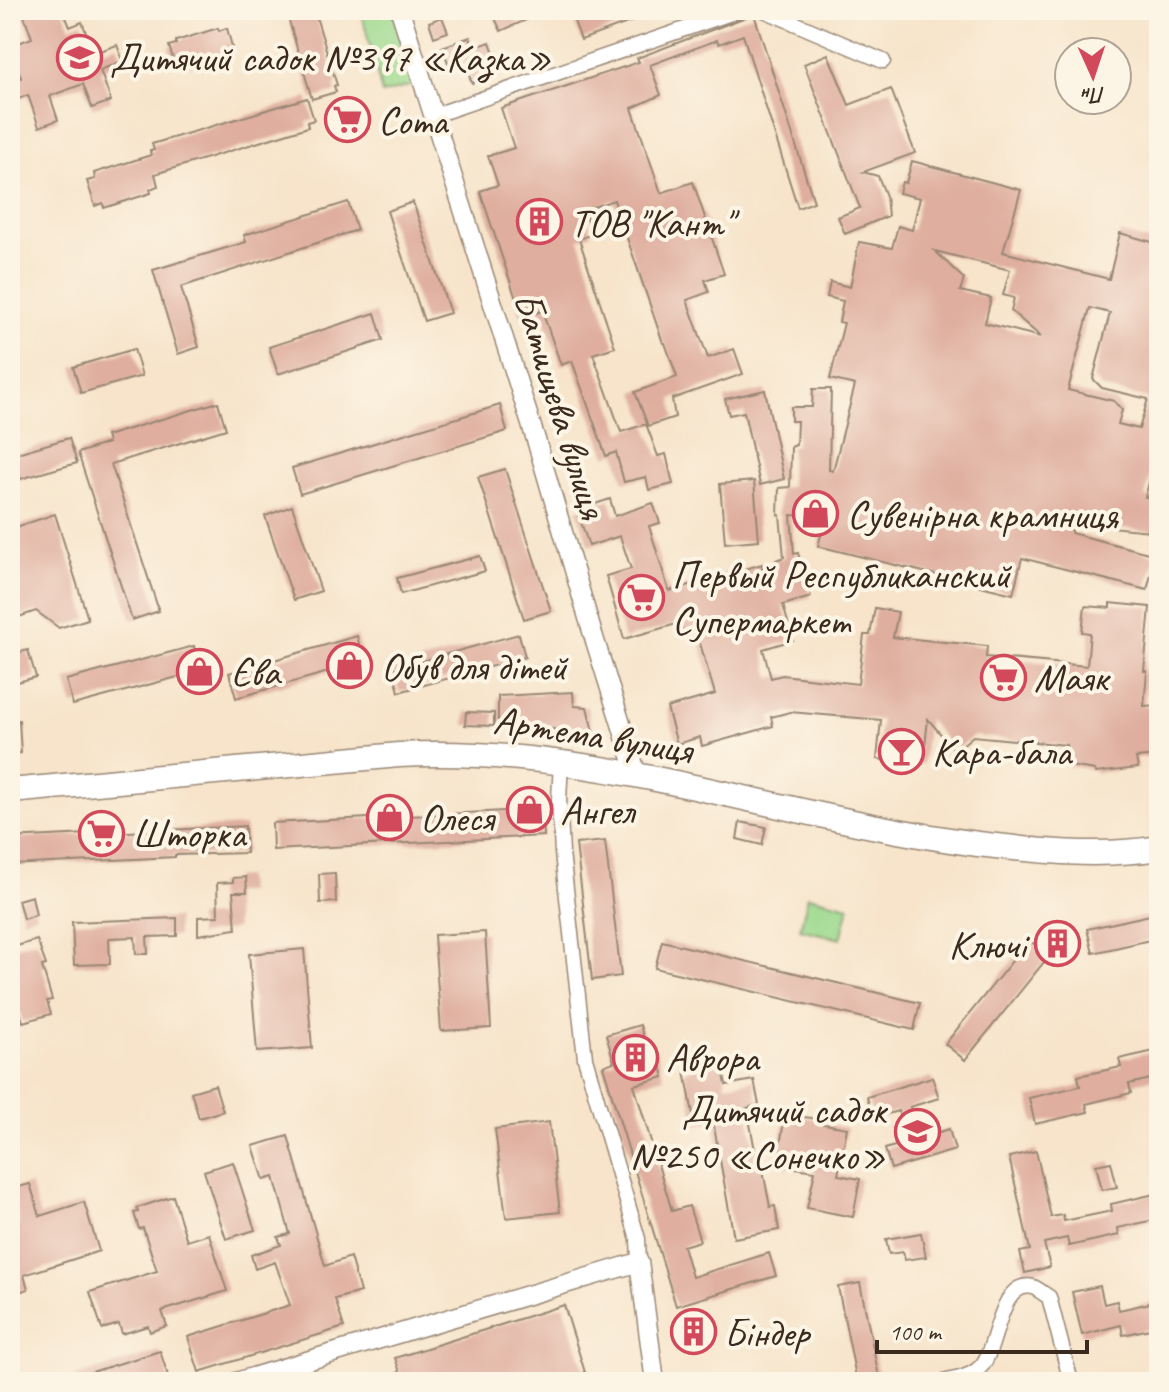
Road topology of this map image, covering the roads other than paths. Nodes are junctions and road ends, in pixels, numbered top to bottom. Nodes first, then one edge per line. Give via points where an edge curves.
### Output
1 (400, 10) edge
2 (740, 10) edge
3 (764, 10) edge
4 (883, 61) dead end
5 (435, 115) junction
6 (561, 763) junction
7 (637, 775) junction
8 (10, 791) edge
9 (1159, 848) edge
10 (639, 1262) junction
11 (236, 1382) edge
12 (655, 1382) edge
13 (944, 1382) edge
14 (1071, 1382) edge

1 - 5 street, Батищева вулиця
2 - 5 street
3 - 4 street
5 - 7 street, Батищева вулиця
6 - 7 main road, Артема вулиця
6 - 8 main road, Артема вулиця via 437,753
6 - 10 street via 562,853 585,1058 638,1239
7 - 9 main road, Артема вулиця via 882,830 953,840 1086,854
10 - 11 street
10 - 12 street
13 - 14 street via 972,1375 983,1364 1006,1300 1019,1289 1032,1287 1049,1297

